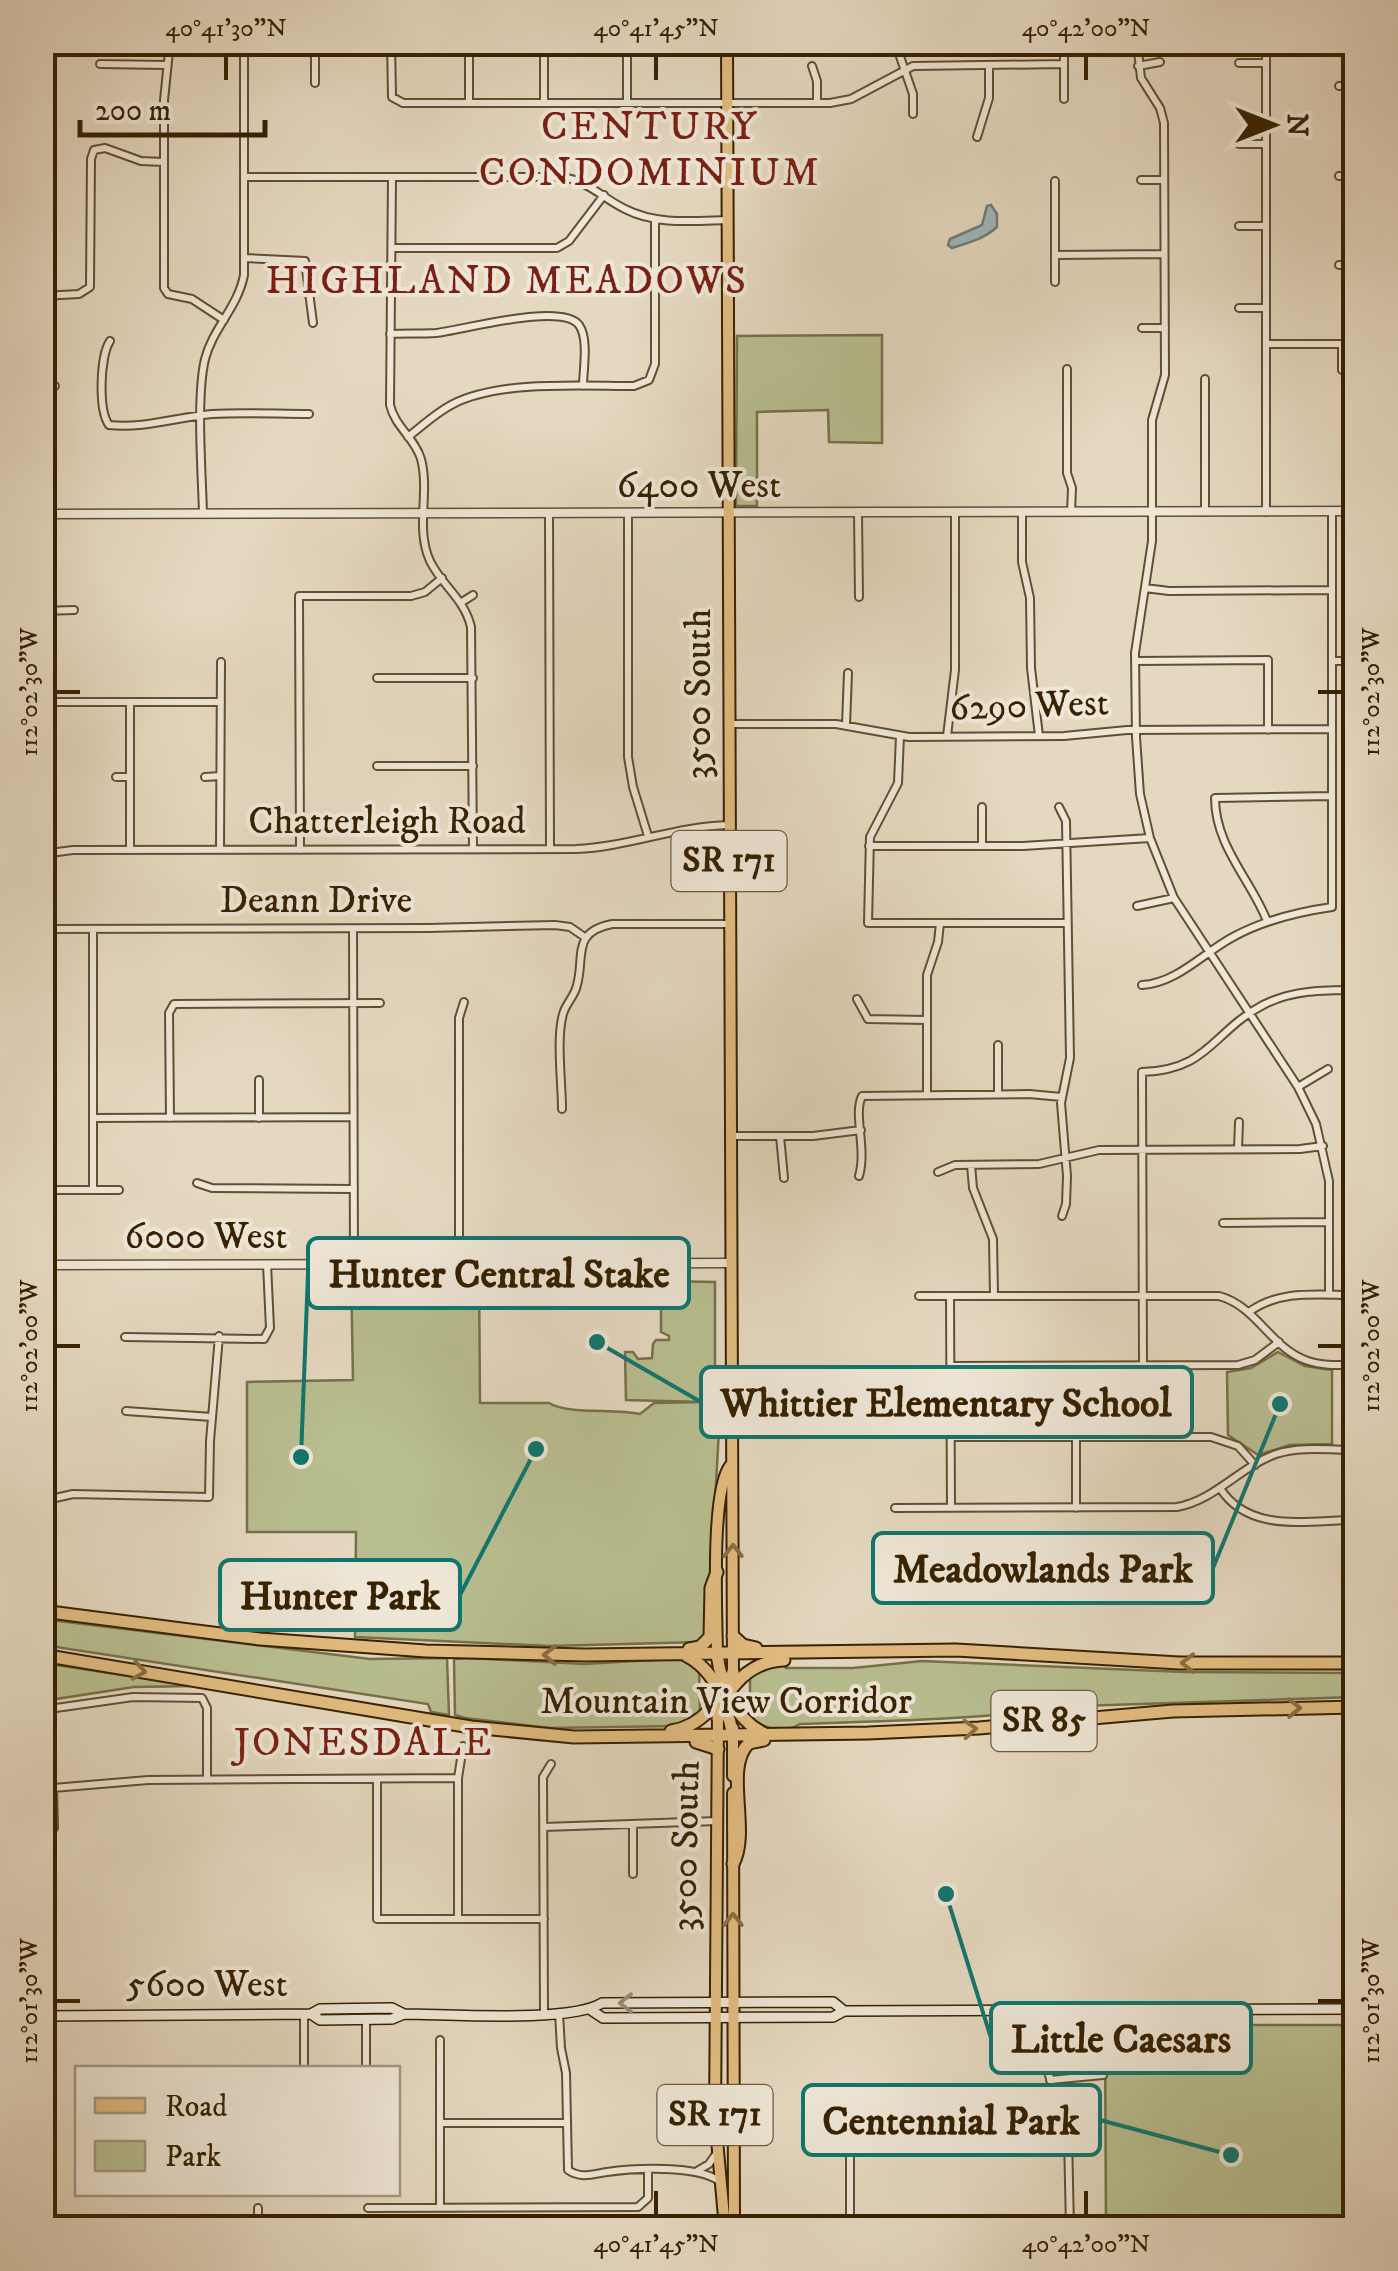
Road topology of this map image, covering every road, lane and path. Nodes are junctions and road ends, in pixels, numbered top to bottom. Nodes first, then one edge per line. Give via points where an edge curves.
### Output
1 (170, 42) edge
2 (244, 42) edge
3 (315, 42) edge
4 (392, 42) edge
5 (469, 42) edge
6 (544, 42) edge
7 (627, 42) edge
8 (727, 42) edge
9 (895, 42) edge
10 (1064, 42) edge
11 (1137, 42) edge
12 (1266, 42) edge
13 (1160, 62) dead end
14 (1240, 63) dead end
15 (1266, 63) junction
16 (100, 64) dead end
17 (989, 64) junction
18 (1064, 64) junction
19 (166, 65) junction
20 (812, 66) dead end
21 (1138, 66) junction
22 (903, 69) junction
23 (315, 83) dead end
24 (1339, 86) dead end
25 (1356, 86) edge
26 (1064, 99) dead end
27 (727, 102) junction
28 (817, 102) junction
29 (469, 103) junction
30 (544, 103) junction
31 (627, 103) junction
32 (913, 114) dead end
33 (977, 137) dead end
34 (1239, 144) dead end
35 (1266, 144) junction
36 (164, 162) junction
37 (1339, 176) dead end
38 (1356, 176) edge
39 (392, 177) junction
40 (244, 178) junction
41 (1141, 180) dead end
42 (1164, 180) junction
43 (1055, 181) dead end
44 (604, 195) junction
45 (655, 220) junction
46 (728, 220) junction
47 (1239, 226) dead end
48 (1266, 226) junction
49 (392, 248) junction
50 (1164, 254) junction
51 (1055, 255) junction
52 (244, 258) junction
53 (1339, 265) dead end
54 (1356, 265) edge
55 (1055, 282) dead end
56 (42, 296) edge
57 (1239, 308) dead end
58 (1266, 308) junction
59 (224, 320) junction
60 (313, 322) dead end
61 (1142, 328) dead end
62 (1165, 328) junction
63 (390, 334) junction
64 (110, 340) dead end
65 (1266, 344) junction
66 (1342, 344) junction
67 (1356, 344) edge
68 (1067, 369) dead end
69 (1342, 370) dead end
70 (1205, 380) dead end
71 (42, 386) edge
72 (55, 386) dead end
73 (583, 386) junction
74 (309, 414) dead end
75 (203, 416) junction
76 (408, 437) junction
77 (1022, 512) junction
78 (1071, 512) junction
79 (1152, 512) junction
80 (1205, 512) junction
81 (1266, 512) junction
82 (1332, 512) junction
83 (1356, 512) edge
84 (858, 513) junction
85 (955, 513) junction
86 (42, 514) edge
87 (203, 514) junction
88 (423, 514) junction
89 (550, 514) junction
90 (628, 514) junction
91 (728, 514) junction
92 (442, 578) junction
93 (1145, 588) junction
94 (1332, 590) junction
95 (473, 594) dead end
96 (859, 597) dead end
97 (462, 602) junction
98 (74, 610) dead end
99 (42, 611) edge
100 (1135, 661) junction
101 (1332, 661) junction
102 (1356, 661) edge
103 (221, 662) dead end
104 (848, 673) dead end
105 (377, 678) dead end
106 (473, 678) junction
107 (42, 702) edge
108 (130, 702) junction
109 (221, 702) junction
110 (728, 724) junction
111 (846, 725) junction
112 (1136, 730) junction
113 (1268, 730) junction
114 (1332, 730) junction
115 (900, 736) junction
116 (948, 736) junction
117 (1040, 736) junction
118 (377, 766) dead end
119 (473, 766) junction
120 (205, 776) dead end
121 (220, 776) junction
122 (116, 777) dead end
123 (130, 777) junction
124 (1332, 796) junction
125 (1059, 806) dead end
126 (982, 807) dead end
127 (729, 825) junction
128 (648, 836) junction
129 (1150, 838) junction
130 (1066, 842) junction
131 (869, 846) junction
132 (982, 846) junction
133 (473, 849) junction
134 (550, 849) junction
135 (130, 850) junction
136 (220, 850) junction
137 (300, 850) junction
138 (42, 854) edge
139 (1174, 898) junction
140 (1137, 906) dead end
141 (1066, 922) junction
142 (1267, 922) junction
143 (940, 923) junction
144 (729, 924) junction
145 (353, 928) junction
146 (42, 929) edge
147 (93, 929) junction
148 (586, 938) junction
149 (1208, 952) junction
150 (1142, 985) dead end
151 (1356, 990) edge
152 (857, 999) dead end
153 (380, 1002) dead end
154 (464, 1002) dead end
155 (353, 1003) junction
156 (1250, 1014) junction
157 (927, 1020) junction
158 (998, 1045) dead end
159 (1328, 1069) dead end
160 (259, 1080) dead end
161 (1298, 1087) junction
162 (927, 1094) junction
163 (998, 1094) junction
164 (1062, 1097) junction
165 (562, 1109) dead end
166 (354, 1117) junction
167 (93, 1118) junction
168 (170, 1118) junction
169 (260, 1118) junction
170 (1239, 1122) dead end
171 (861, 1130) junction
172 (729, 1136) junction
173 (780, 1136) junction
174 (1322, 1146) junction
175 (1238, 1149) junction
176 (1142, 1150) junction
177 (1064, 1158) junction
178 (971, 1165) junction
179 (938, 1172) dead end
180 (860, 1176) dead end
181 (784, 1178) dead end
182 (197, 1183) dead end
183 (354, 1189) junction
184 (42, 1190) edge
185 (93, 1190) junction
186 (119, 1190) dead end
187 (1062, 1216) dead end
188 (1223, 1222) dead end
189 (1330, 1222) junction
190 (729, 1263) junction
191 (267, 1264) junction
192 (354, 1264) junction
193 (459, 1264) junction
194 (42, 1265) edge
195 (1143, 1295) junction
196 (1330, 1295) junction
197 (1356, 1295) edge
198 (919, 1296) dead end
199 (950, 1296) junction
200 (994, 1296) junction
201 (1249, 1312) junction
202 (219, 1336) junction
203 (126, 1337) dead end
204 (1279, 1342) junction
205 (1143, 1365) junction
206 (1356, 1365) edge
207 (950, 1366) junction
208 (126, 1411) dead end
209 (212, 1418) junction
210 (951, 1437) junction
211 (1076, 1437) junction
212 (1356, 1450) edge
213 (1255, 1465) junction
214 (730, 1466) junction
215 (1220, 1488) junction
216 (42, 1501) edge
217 (895, 1508) dead end
218 (951, 1508) junction
219 (1076, 1508) junction
220 (1356, 1520) edge
221 (718, 1572) junction
222 (42, 1610) edge
223 (733, 1636) junction
224 (920, 1650) junction
225 (888, 1652) junction
226 (680, 1654) junction
227 (718, 1654) junction
228 (733, 1654) junction
229 (42, 1655) edge
230 (585, 1655) junction
231 (1356, 1663) edge
232 (733, 1672) joint
233 (725, 1695) junction
234 (1356, 1707) edge
235 (42, 1710) edge
236 (718, 1719) joint
237 (868, 1734) junction
238 (770, 1735) junction
239 (733, 1736) junction
240 (562, 1737) junction
241 (588, 1738) junction
242 (718, 1742) junction
243 (463, 1746) dead end
244 (551, 1764) dead end
245 (458, 1778) junction
246 (206, 1779) junction
247 (376, 1779) junction
248 (718, 1820) junction
249 (544, 1826) junction
250 (632, 1826) junction
251 (54, 1828) dead end
252 (732, 1864) junction
253 (633, 1874) dead end
254 (458, 1919) junction
255 (544, 1919) junction
256 (715, 2002) junction
257 (733, 2002) junction
258 (591, 2010) junction
259 (1356, 2010) edge
260 (844, 2011) junction
261 (1047, 2011) junction
262 (544, 2013) junction
263 (560, 2013) junction
264 (307, 2014) junction
265 (404, 2014) junction
266 (42, 2016) edge
267 (715, 2017) junction
268 (733, 2017) junction
269 (366, 2019) junction
270 (440, 2040) dead end
271 (304, 2066) edge
272 (366, 2066) edge
273 (1103, 2075) dead end
274 (1050, 2080) junction
275 (566, 2122) junction
276 (440, 2123) junction
277 (1069, 2147) junction
278 (717, 2153) junction
279 (648, 2171) junction
280 (696, 2171) junction
281 (720, 2182) junction
282 (258, 2208) dead end
283 (368, 2208) dead end
284 (440, 2208) junction
285 (258, 2228) edge
286 (725, 2228) edge
287 (734, 2228) edge
288 (850, 2228) edge
289 (1070, 2228) edge

1 - 19 street
2 - 40 street
3 - 23 street
4 - 29 street via 395,101
5 - 29 street
6 - 30 street
7 - 31 street
8 - 27 main road, 3500 South / SR 171
9 - 22 street
10 - 18 street
11 - 21 street
12 - 15 street
13 - 21 street
14 - 15 street
15 - 35 street
16 - 19 street
17 - 18 street
17 - 22 street
17 - 33 street via 989,98
18 - 26 street
19 - 36 street
20 - 28 street
21 - 42 street via 1164,123
22 - 28 street via 851,99
22 - 32 street
24 - 25 street
27 - 28 street
27 - 31 street
27 - 46 main road, 3500 South / SR 171
29 - 30 street
30 - 31 street
34 - 35 street
35 - 48 street
36 - 56 street via 104,148 92,153 89,289
36 - 59 street via 165,290
37 - 38 street
39 - 40 street
39 - 44 street via 562,176
39 - 49 street
40 - 52 street
41 - 42 street
42 - 50 street
43 - 51 street
44 - 45 street
44 - 49 street via 557,248
45 - 46 street
45 - 73 street via 651,378 638,386
46 - 91 main road, 3500 South / SR 171
47 - 48 street
48 - 58 street
49 - 63 street
50 - 51 street
50 - 62 street
51 - 55 street
52 - 59 street via 241,287
52 - 60 street via 305,262
53 - 54 street
57 - 58 street
58 - 65 street
59 - 75 street via 204,364
61 - 62 street
62 - 79 street via 1164,380 1152,420
63 - 73 street via 537,317 573,320 583,335
63 - 76 street via 391,410
64 - 75 street via 103,357 106,423
65 - 66 street
65 - 81 street
66 - 67 street
66 - 69 street
68 - 78 street
70 - 80 street
71 - 72 street
73 - 76 street via 471,397
74 - 75 street
75 - 87 street
76 - 88 street via 422,466
77 - 78 street, 6400 West
77 - 85 street, 6400 West
77 - 117 street
78 - 79 street, 6400 West
79 - 80 street, 6400 West
79 - 93 street
80 - 81 street, 6400 West
81 - 82 street, 6400 West
82 - 83 street, 6400 West
82 - 94 street
84 - 85 street, 6400 West
84 - 91 street, 6400 West
84 - 96 street
85 - 116 street via 955,678
86 - 87 street, 6400 West
87 - 88 street, 6400 West
88 - 89 street, 6400 West
88 - 92 street via 425,546
89 - 90 street, 6400 West
89 - 134 street
90 - 91 street, 6400 West
90 - 128 street via 628,757
91 - 110 main road, 3500 South / SR 171
92 - 97 street
92 - 137 street via 410,596 299,596
93 - 94 street
93 - 100 street
94 - 101 street
95 - 97 street
97 - 106 street via 471,626
98 - 99 street
100 - 112 street
100 - 113 street via 1268,660
101 - 102 street
101 - 114 street
103 - 109 street
104 - 111 street
105 - 106 street
106 - 119 street
107 - 108 street
108 - 109 street
108 - 123 street
109 - 121 street
110 - 111 street, 6290 West
110 - 127 main road, 3500 South / SR 171
111 - 115 street, 6290 West
112 - 113 street, 6290 West
112 - 117 street, 6290 West
112 - 129 street
113 - 114 street, 6290 West
114 - 124 street
115 - 116 street, 6290 West
115 - 131 street via 898,782 872,827
116 - 117 street, 6290 West
118 - 119 street
119 - 133 street
120 - 121 street
121 - 136 street
122 - 123 street
123 - 135 street
124 - 142 street via 1332,908
124 - 142 street via 1214,798 1226,845
125 - 130 street
126 - 132 street
127 - 128 street, Chatterleigh Road
127 - 144 main road, 3500 South / SR 171
128 - 134 street, Chatterleigh Road
129 - 130 street
129 - 139 street
130 - 132 street
130 - 141 street
131 - 132 street
131 - 143 street via 868,923
133 - 134 street, Chatterleigh Road
133 - 137 street, Chatterleigh Road
135 - 136 street, Chatterleigh Road
135 - 138 street, Chatterleigh Road
136 - 137 street, Chatterleigh Road
139 - 140 street
139 - 149 street
141 - 143 street
141 - 164 street via 1070,1058
142 - 149 street
143 - 157 street via 927,971
144 - 148 street via 612,924
144 - 172 main road, 3500 South / SR 171
145 - 147 street, Deann Drive
145 - 148 street, Deann Drive via 555,924
145 - 155 street
146 - 147 street, Deann Drive
147 - 167 street
148 - 165 street via 578,983 562,1018
149 - 150 street via 1170,978
149 - 156 street
151 - 156 street via 1296,994
152 - 157 street via 868,1019
153 - 155 street
154 - 193 street
155 - 166 street
155 - 168 street via 172,1006
156 - 161 street
156 - 176 street via 1186,1065 1142,1072
157 - 162 street
158 - 163 street
159 - 161 street
160 - 169 street
161 - 174 street
162 - 163 street
162 - 171 street via 862,1096
163 - 164 street
164 - 177 street
166 - 169 street
166 - 183 street
167 - 168 street
167 - 185 street
168 - 169 street
170 - 175 street
171 - 173 street
171 - 180 street
172 - 173 street
172 - 190 main road, 3500 South / SR 171
173 - 181 street
174 - 175 street
174 - 189 street
175 - 176 street
176 - 177 street
176 - 195 street
177 - 178 street
177 - 187 street
178 - 179 street
178 - 200 street via 992,1239
182 - 183 street
183 - 192 street
184 - 185 street
185 - 186 street
188 - 189 street
189 - 196 street
190 - 193 street, 6000 West
190 - 214 main road, 3500 South / SR 171
191 - 192 street, 6000 West
191 - 194 street, 6000 West
191 - 202 street via 268,1335
192 - 193 street, 6000 West
195 - 200 street
195 - 201 street via 1219,1296
195 - 205 street
196 - 197 street
196 - 201 street via 1274,1297
198 - 199 street
199 - 200 street
199 - 207 street
201 - 204 street
202 - 203 street
202 - 209 street
204 - 205 street via 1238,1365
204 - 206 street via 1312,1363
205 - 207 street
207 - 210 street
208 - 209 street
209 - 216 street via 209,1497 72,1494
210 - 211 street
210 - 218 street
211 - 213 street via 1217,1437 1238,1446
211 - 219 street
212 - 213 street via 1288,1451
213 - 215 street
214 - 221 main road, 3500 South / SR 171 via 723,1475
223 -> 214 main road, 3500 South / SR 171
215 - 219 street via 1183,1506
215 - 220 street via 1241,1512 1258,1519
217 - 218 street
218 - 219 street
221 - 227 main road, 3500 South / SR 171
221 - 230 highway via 711,1588 711,1634 703,1645
230 -> 222 highway, Mountain View Corridor / SR 85 via 308,1644
223 - 224 highway via 756,1648
223 - 228 main road, 3500 South / SR 171
224 - 225 highway, Mountain View Corridor / SR 85
231 -> 224 highway, Mountain View Corridor / SR 85 via 1179,1663
225 - 228 highway, Mountain View Corridor / SR 85
225 - 233 highway via 770,1661
226 - 227 highway, Mountain View Corridor / SR 85
226 - 230 highway, Mountain View Corridor / SR 85
226 - 233 highway via 700,1664
227 - 228 highway, Mountain View Corridor / SR 85
227 - 233 highway
228 - 232 main road, 3500 South / SR 171
229 -> 240 highway, Mountain View Corridor / SR 85
232 - 233 highway
233 - 236 highway
233 - 238 highway via 748,1724
233 - 239 highway
233 - 241 highway via 682,1729
237 -> 234 highway, Mountain View Corridor / SR 85 via 1173,1712
235 - 246 street via 133,1697 204,1699
236 - 242 main road, 3500 South / SR 171
237 - 238 highway, Mountain View Corridor / SR 85
237 - 252 highway via 746,1746 740,1757 739,1850
238 - 239 highway, Mountain View Corridor / SR 85
239 - 242 highway, Mountain View Corridor / SR 85
239 - 252 main road, 3500 South / SR 171
240 - 241 highway, Mountain View Corridor / SR 85
240 - 242 highway
241 - 242 highway, Mountain View Corridor / SR 85
242 - 248 main road, 3500 South / SR 171
243 - 245 street
244 - 249 street via 544,1776
245 - 247 street
245 - 254 street
246 - 247 street
246 - 251 street via 54,1788
247 - 254 street via 377,1919
248 - 250 street
248 - 256 main road, 3500 South / SR 171
249 - 250 street
249 - 255 street
250 - 253 street
257 -> 252 main road, 3500 South / SR 171
254 - 255 street
255 - 262 street
256 - 257 main road, 5600 West
256 -> 258 main road, 5600 West via 602,2003
256 - 267 main road, 3500 South / SR 171
257 - 260 main road, 5600 West via 833,2002
257 - 268 main road, 3500 South / SR 171
258 - 263 main road, 5600 West
258 - 267 main road, 5600 West via 603,2018
259 - 261 main road, 5600 West
260 - 261 main road, 5600 West
260 - 268 main road, 5600 West via 833,2017
261 - 274 street
262 - 263 main road, 5600 West
262 - 265 main road, 5600 West
263 - 275 street
264 - 265 main road, 5600 West via 392,2008
264 - 266 main road, 5600 West
264 - 269 main road, 5600 West
264 - 271 street
265 - 269 main road, 5600 West
267 - 268 main road, 5600 West
267 - 278 main road, 3500 South / SR 171
268 - 287 main road, 3500 South / SR 171
269 - 272 street
270 - 276 street
273 - 274 street
274 - 277 street
275 - 276 street
275 - 279 street via 570,2172
276 - 284 street
277 - 288 street via 854,2146
277 - 289 street
278 - 280 street
278 - 281 main road, 3500 South / SR 171
279 - 280 street
279 - 284 street via 648,2198 638,2207
280 - 281 street
281 - 286 main road, 3500 South / SR 171
282 - 285 street
283 - 284 street

